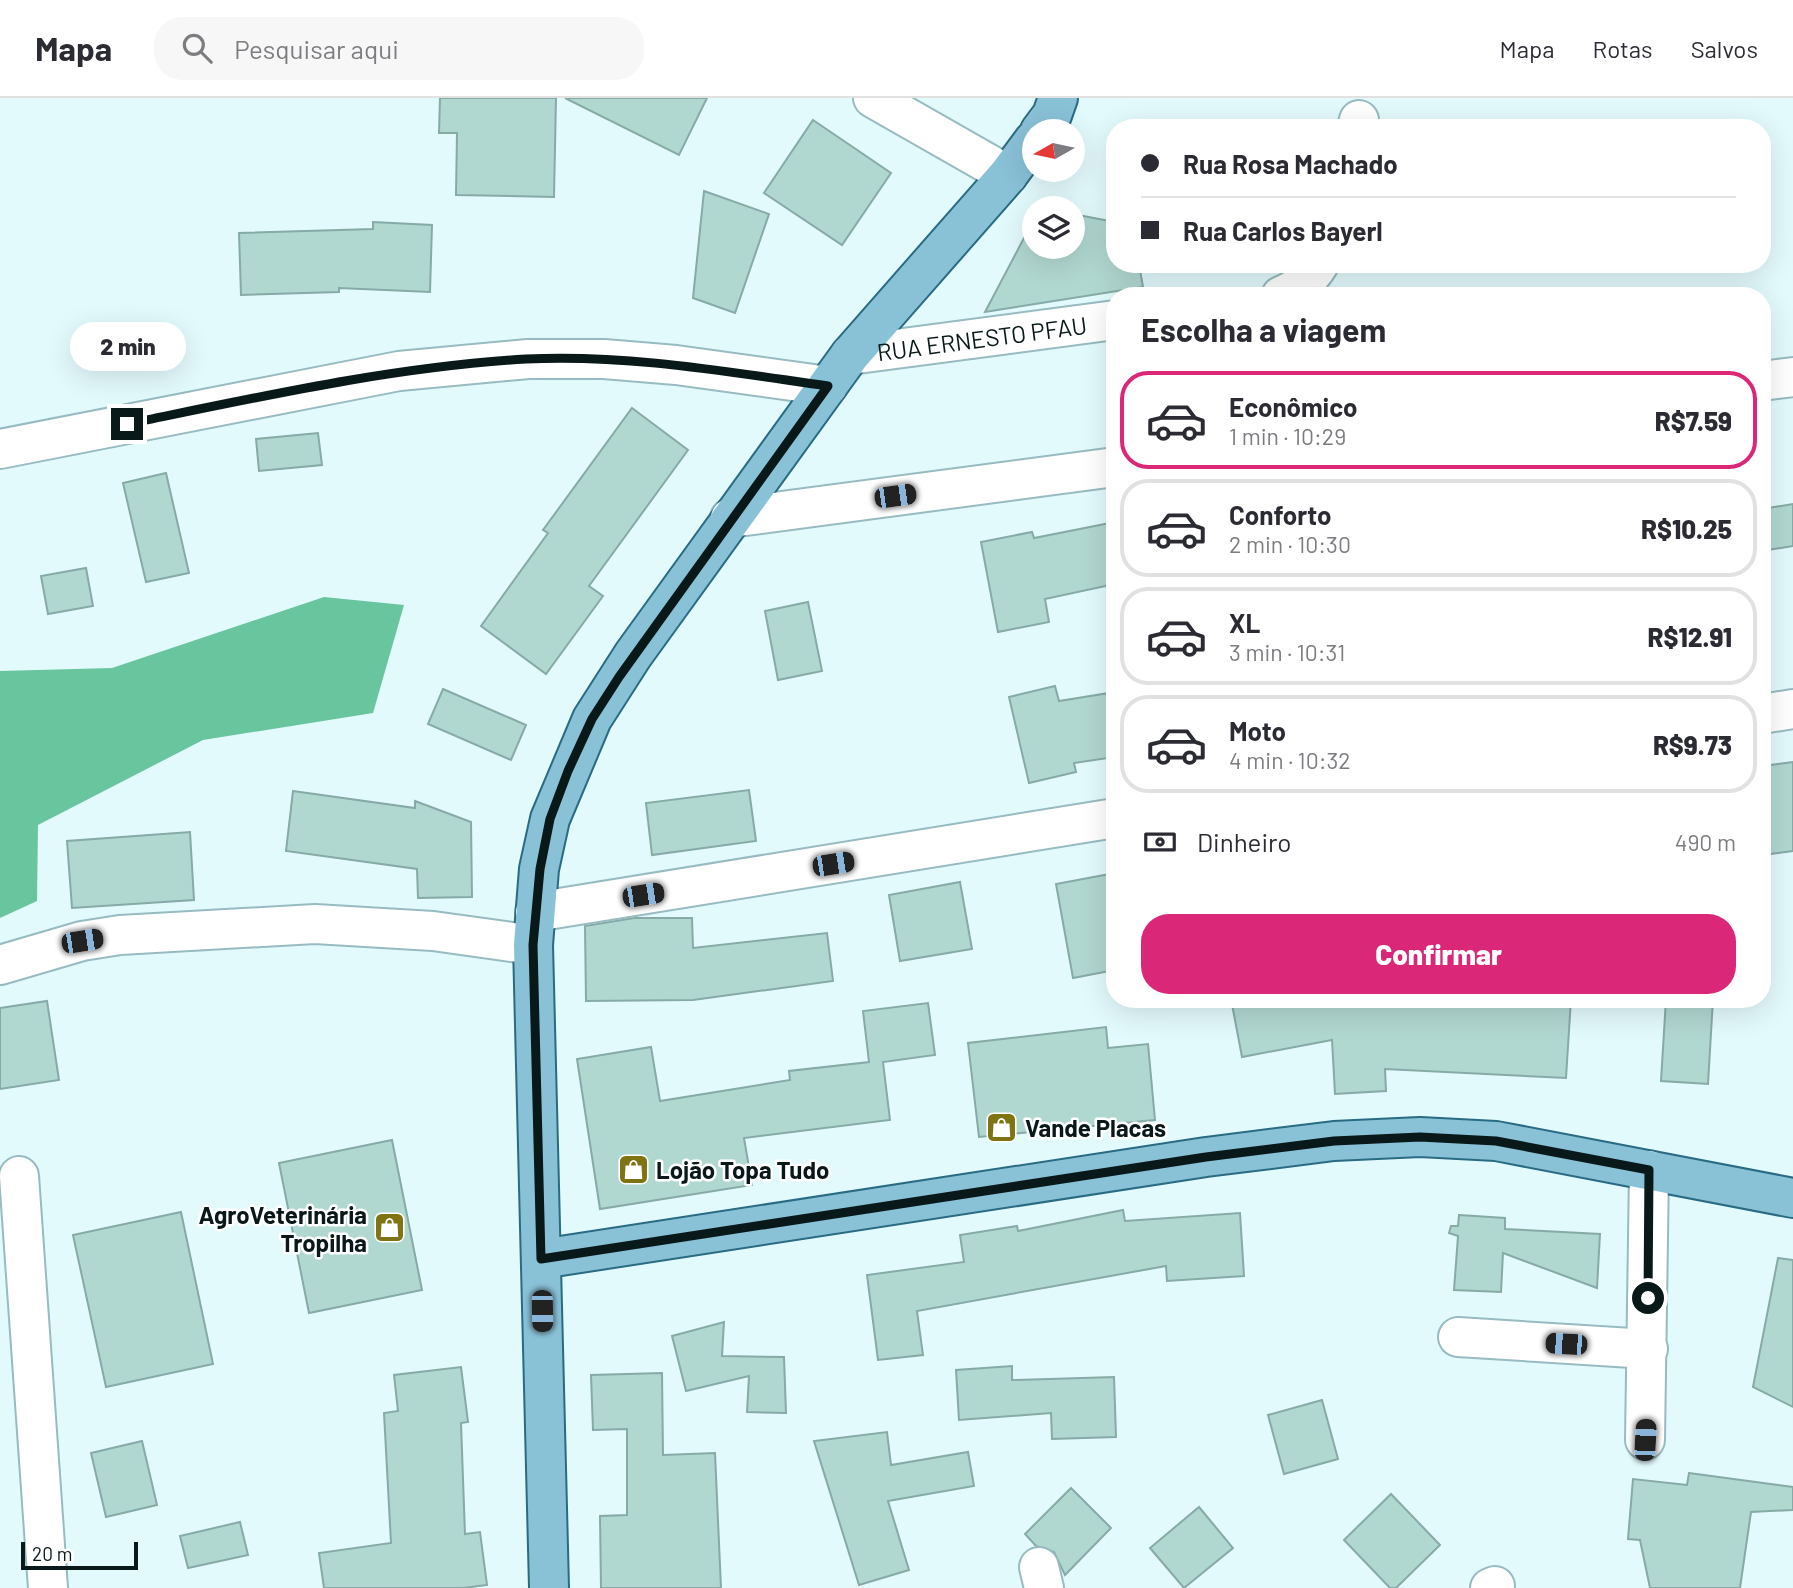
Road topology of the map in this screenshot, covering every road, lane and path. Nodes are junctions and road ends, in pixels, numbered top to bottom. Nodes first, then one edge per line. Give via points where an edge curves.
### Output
1 (873, 98) edge
2 (1058, 98) edge
3 (1049, 119) edge
4 (1022, 156) edge
5 (1008, 175) junction
6 (1313, 273) edge
7 (1299, 287) edge
8 (1106, 321) edge
9 (850, 355) junction
10 (1793, 377) edge
11 (1771, 380) edge
12 (828, 386) junction
13 (0, 449) edge
14 (1106, 468) edge
15 (730, 518) junction
16 (1793, 709) edge
17 (1771, 712) edge
18 (1106, 820) edge
19 (534, 929) junction
20 (0, 965) edge
21 (1649, 1170) junction
22 (19, 1176) dead end
23 (1793, 1198) edge
24 (541, 1259) junction
25 (1458, 1337) dead end
26 (1648, 1349) junction
27 (1645, 1440) dead end
28 (48, 1588) edge
29 (548, 1588) edge

1 - 5 street
2 - 3 main road
4 - 5 main road
5 - 9 main road
6 - 7 street
8 - 9 street, RUA ERNESTO PFAU
9 - 12 main road
10 - 11 street
12 - 13 street via 640,362 528,359 399,371
12 - 15 main road
14 - 15 street
15 - 19 main road via 592,719 550,819
16 - 17 street
18 - 19 street
19 - 20 street via 433,931 315,924 120,935
19 - 24 main road
21 - 23 main road
21 - 24 main road via 1496,1141 1420,1137 1334,1141
21 - 26 street
22 - 28 street
24 - 29 main road
25 - 26 street
26 - 27 street

